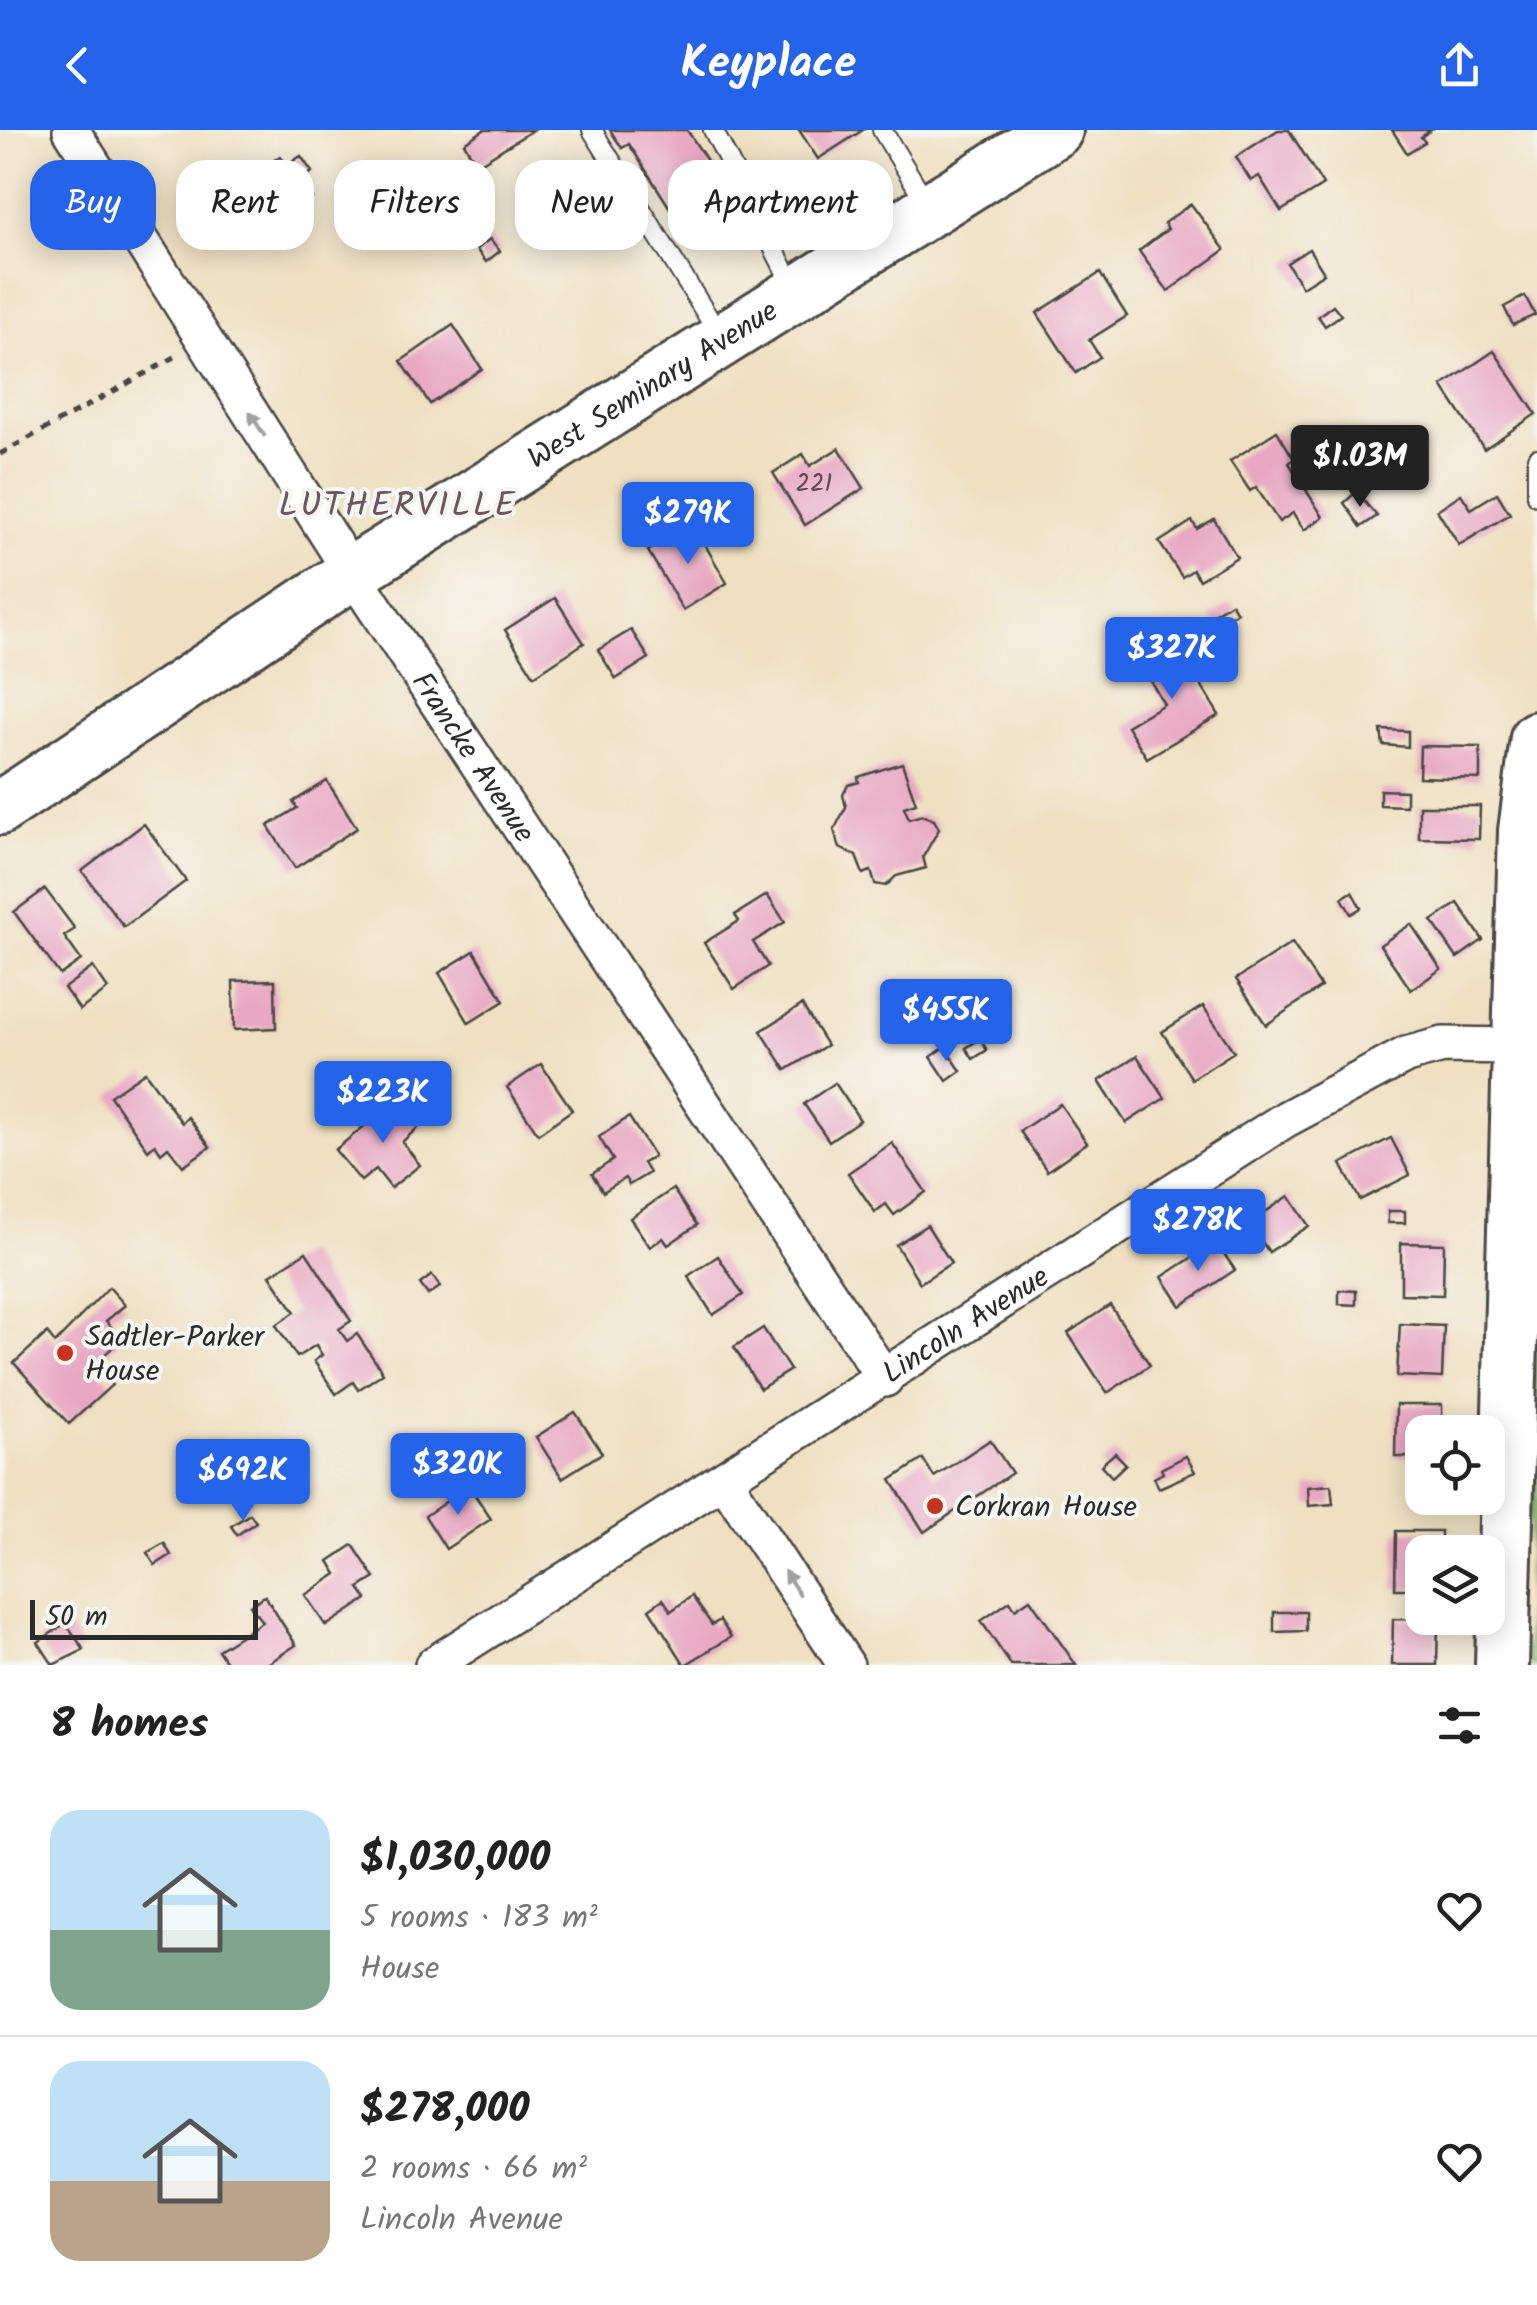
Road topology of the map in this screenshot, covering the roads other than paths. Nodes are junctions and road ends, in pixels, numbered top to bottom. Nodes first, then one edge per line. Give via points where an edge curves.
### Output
1 (71, 130) edge
2 (592, 130) edge
3 (713, 130) edge
4 (882, 130) edge
5 (1056, 130) edge
6 (932, 212) junction
7 (797, 295) junction
8 (724, 340) junction
9 (1537, 458) edge
10 (1537, 496) edge
11 (352, 573) junction
12 (1537, 738) edge
13 (0, 808) edge
14 (1529, 945) edge
15 (1518, 1046) junction
16 (886, 1379) junction
17 (725, 1481) junction
18 (433, 1665) edge
19 (846, 1665) edge
20 (1502, 1665) edge

11 -> 1 street, Francke Avenue
2 - 8 lane
3 - 7 lane
4 - 6 lane
5 - 6 main road, West Seminary Avenue
6 - 7 main road, West Seminary Avenue
7 - 8 main road, West Seminary Avenue
8 - 11 main road, West Seminary Avenue
9 - 10 lane
11 - 13 main road, West Seminary Avenue
11 - 16 street, Francke Avenue
12 - 14 main road via 1525,832
14 - 15 main road
15 - 16 street, Lincoln Avenue via 1443,1044 1369,1072 1228,1154
15 - 20 main road
16 - 17 street, Lincoln Avenue
17 - 18 street, Lincoln Avenue
19 -> 17 street

